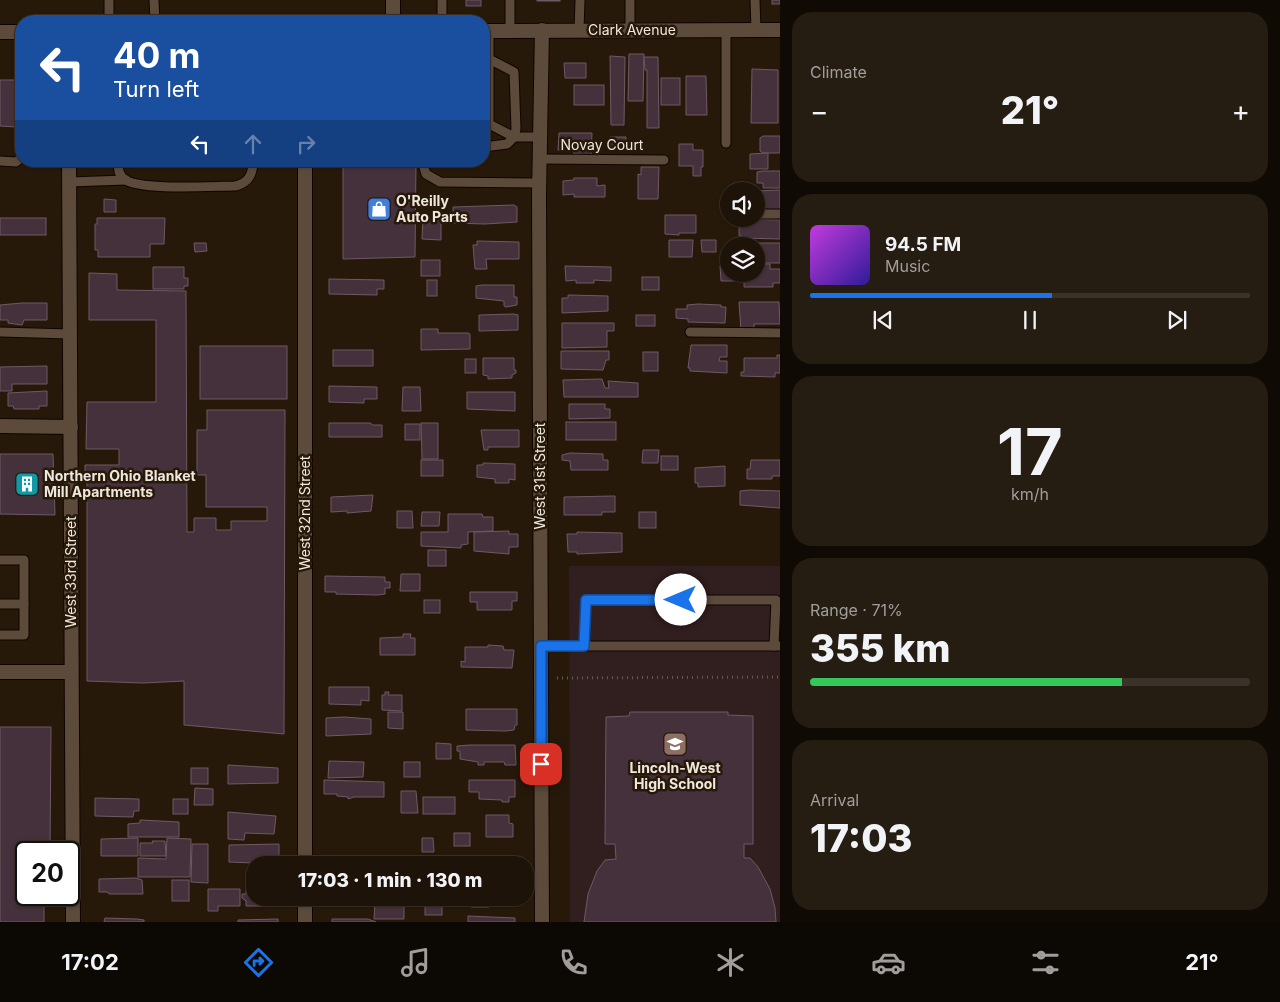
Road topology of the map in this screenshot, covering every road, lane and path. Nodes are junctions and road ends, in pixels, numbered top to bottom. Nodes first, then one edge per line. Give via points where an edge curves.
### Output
1 (109, 0) edge
2 (154, 0) edge
3 (393, 0) edge
4 (442, 0) edge
5 (510, 0) edge
6 (580, 0) edge
7 (630, 0) edge
8 (755, 0) edge
9 (109, 15) edge
10 (155, 15) edge
11 (393, 15) edge
12 (442, 15) edge
13 (510, 30) junction
14 (542, 30) junction
15 (579, 30) junction
16 (630, 30) junction
17 (726, 30) junction
18 (756, 30) junction
19 (780, 30) edge
20 (490, 31) edge
21 (0, 32) edge
22 (15, 32) edge
23 (490, 60) edge
24 (490, 125) edge
25 (514, 137) junction
26 (540, 137) junction
27 (726, 143) dead end
28 (490, 146) edge
29 (540, 158) junction
30 (664, 160) dead end
31 (0, 161) edge
32 (15, 162) edge
33 (69, 167) edge
34 (118, 167) edge
35 (252, 167) edge
36 (305, 167) edge
37 (424, 167) edge
38 (126, 180) junction
39 (69, 182) junction
40 (540, 183) junction
41 (765, 214) edge
42 (780, 214) edge
43 (0, 332) edge
44 (690, 332) dead end
45 (780, 333) edge
46 (70, 334) junction
47 (0, 426) edge
48 (72, 427) junction
49 (0, 560) edge
50 (0, 604) edge
51 (24, 604) junction
52 (0, 635) edge
53 (541, 646) junction
54 (584, 646) junction
55 (777, 646) edge
56 (0, 672) edge
57 (71, 672) junction
58 (780, 677) edge
59 (557, 678) dead end
60 (305, 856) edge
61 (305, 906) edge
62 (73, 922) edge
63 (305, 922) edge
64 (542, 922) edge

1 - 9 lane
2 - 10 lane
3 - 11 street
4 - 12 lane
5 - 13 lane
6 - 15 lane
7 - 16 lane
8 - 18 lane
13 - 14 street, Clark Avenue
13 - 20 street, Clark Avenue
14 - 15 street, Clark Avenue
14 - 26 street, West 31st Street
15 - 16 street, Clark Avenue
16 - 17 street, Clark Avenue
17 - 18 street, Clark Avenue
17 - 27 lane
18 - 19 street, Clark Avenue
21 - 22 street
23 - 25 lane via 514,72
24 - 25 lane
25 - 26 lane
25 - 28 lane via 507,144
26 - 29 street, West 31st Street
29 - 30 lane, Novay Court
29 - 40 street, West 31st Street
31 - 32 lane
33 - 39 street, West 33rd Street
34 - 38 lane via 119,173
35 - 38 lane via 250,178 236,186 140,186
36 - 60 street, West 32nd Street
37 - 40 lane via 426,174 440,182
38 - 39 lane
39 - 46 street, West 33rd Street
40 - 53 street, West 31st Street
41 - 42 lane
43 - 46 lane
44 - 45 lane
46 - 48 street, West 33rd Street
47 - 48 street
48 - 57 street, West 33rd Street
49 - 51 lane via 24,560
50 - 51 lane
51 - 52 lane via 24,635
53 - 54 lane
53 - 64 street, West 31st Street
54 - 55 lane
54 - 55 lane via 586,600 776,600
56 - 57 street
57 - 62 street, West 33rd Street
58 - 59 path
61 - 63 street

